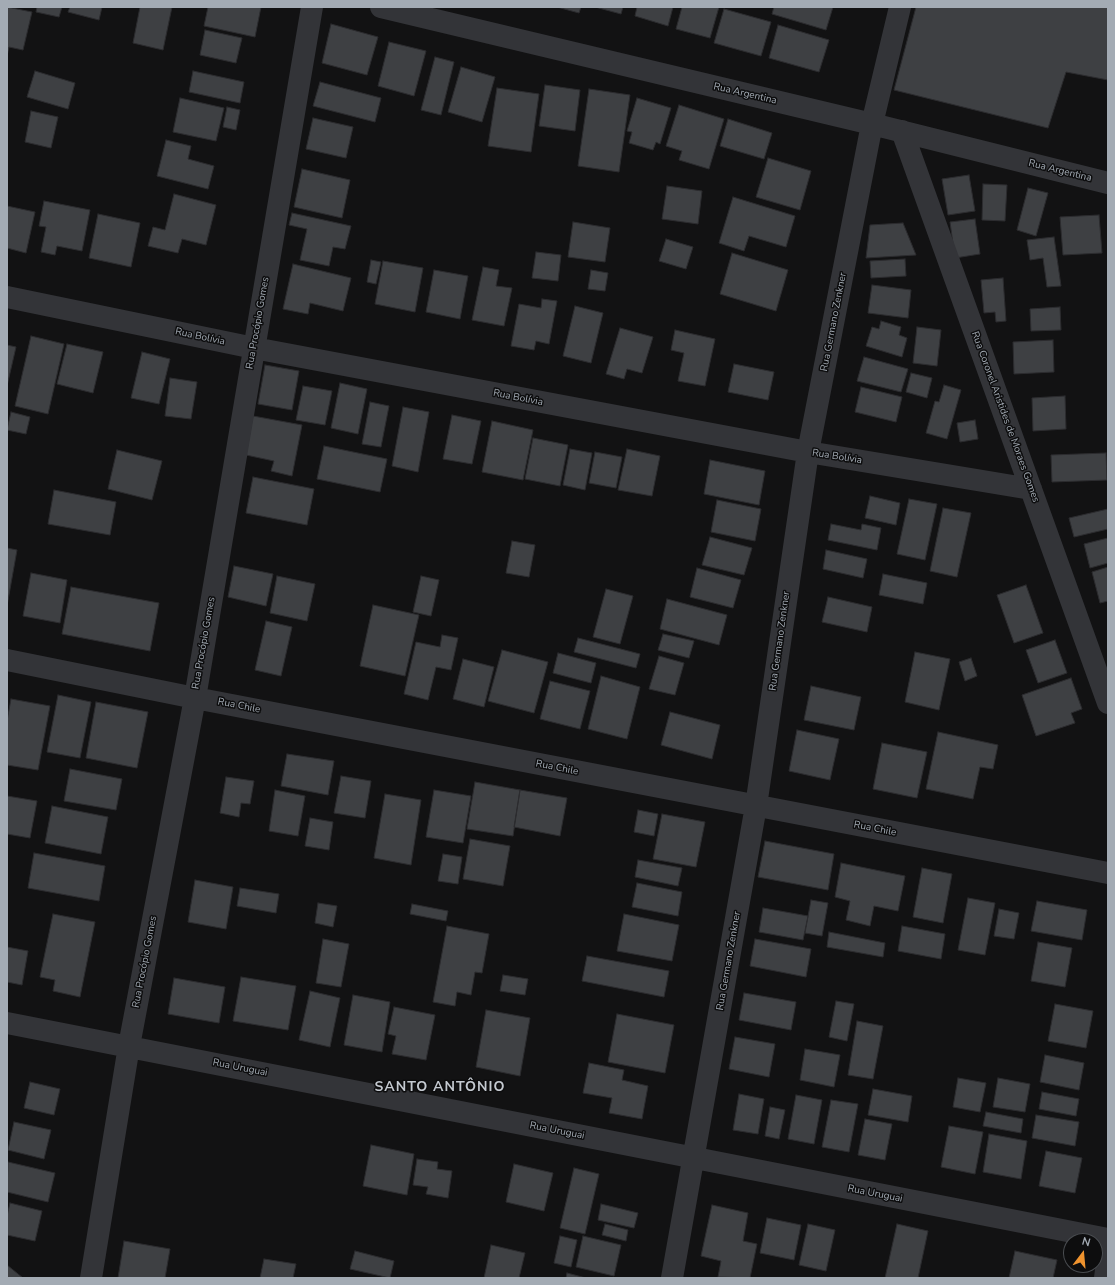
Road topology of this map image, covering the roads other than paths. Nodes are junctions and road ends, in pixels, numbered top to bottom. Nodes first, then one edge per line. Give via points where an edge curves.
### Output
1 (312, 7) edge
2 (381, 7) edge
3 (900, 7) edge
4 (872, 124) junction
5 (902, 131) junction
6 (1108, 183) edge
7 (7, 297) edge
8 (254, 348) junction
9 (808, 452) junction
10 (1031, 489) junction
11 (7, 660) edge
12 (195, 698) junction
13 (1108, 703) edge
14 (756, 806) junction
15 (1108, 873) edge
16 (7, 1023) edge
17 (129, 1046) junction
18 (694, 1158) junction
19 (1108, 1239) edge
20 (1108, 1255) edge
21 (91, 1278) edge
22 (672, 1278) edge
23 (1104, 1278) edge

1 - 8 street, Rua Procópio Gomes
2 - 4 street, Rua Argentina
3 - 4 street, Rua Germano Zenkner
4 - 5 street, Rua Argentina
4 - 9 street, Rua Germano Zenkner
5 - 6 street, Rua Argentina
5 - 10 street, Rua Coronel Aristides de Moraes Gomes
7 - 8 street, Rua Bolívia
8 - 9 street, Rua Bolívia
8 - 12 street, Rua Procópio Gomes
9 - 10 street, Rua Bolívia
9 - 14 street, Rua Germano Zenkner
10 - 13 street, Rua Coronel Aristides de Moraes Gomes
11 - 12 street, Rua Chile
12 - 14 street, Rua Chile
12 - 17 street, Rua Procópio Gomes
14 - 15 street, Rua Chile
14 - 18 street, Rua Germano Zenkner
16 - 17 street, Rua Uruguai
17 - 18 street, Rua Uruguai
17 - 21 street, Rua Procópio Gomes
18 - 19 street, Rua Uruguai
18 - 22 street, Rua Germano Zenkner
20 - 23 street

